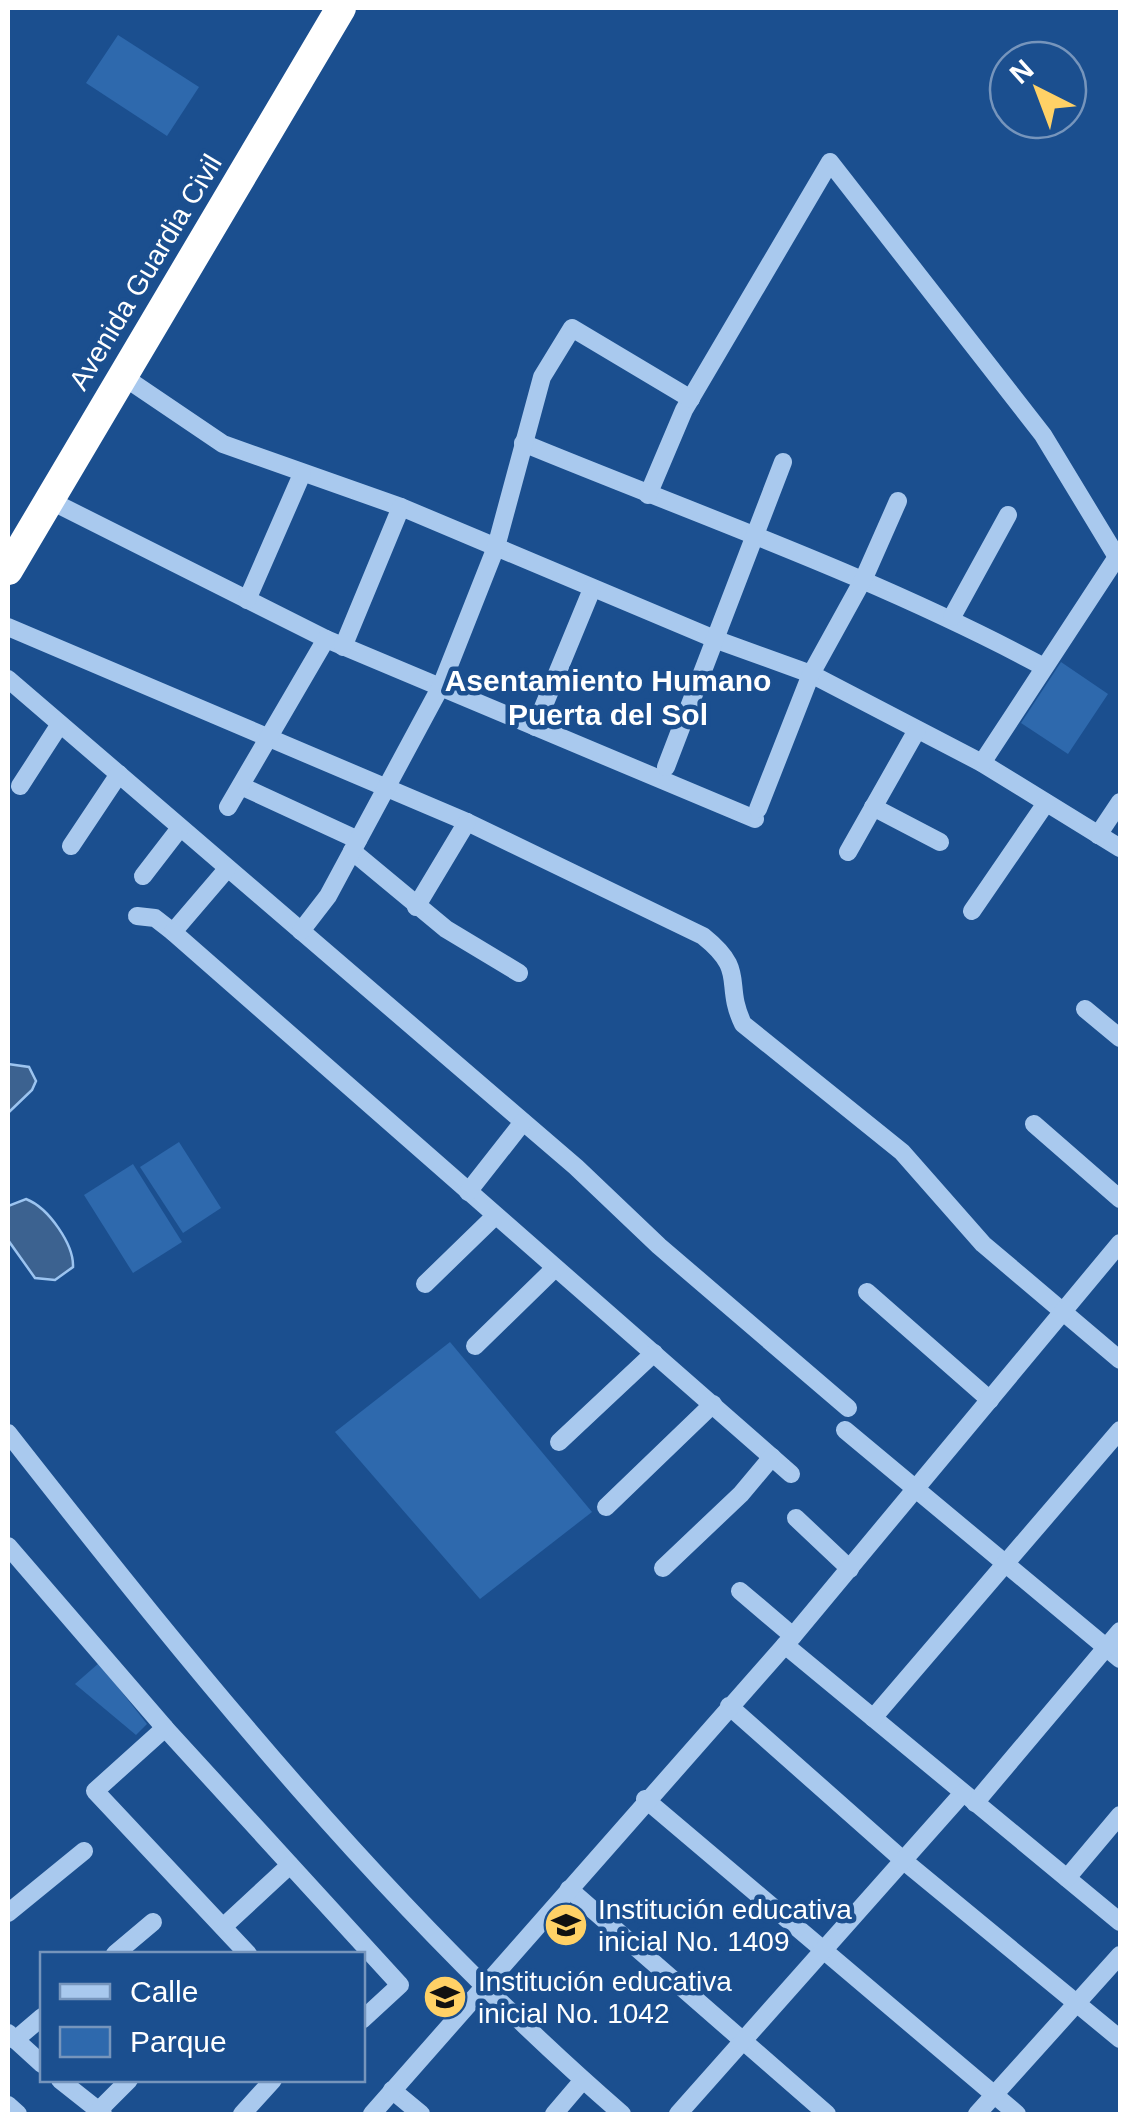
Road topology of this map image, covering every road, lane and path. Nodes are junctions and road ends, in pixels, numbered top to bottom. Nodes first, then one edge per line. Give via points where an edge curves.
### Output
1 (340, 8) edge
2 (121, 375) junction
3 (691, 399) junction
4 (523, 443) junction
5 (783, 462) dead end
6 (302, 474) junction
7 (648, 495) junction
8 (49, 500) junction
9 (898, 501) dead end
10 (401, 507) junction
11 (1008, 515) dead end
12 (759, 534) junction
13 (496, 547) junction
14 (1119, 560) edge
15 (8, 570) edge
16 (864, 578) junction
17 (592, 588) junction
18 (247, 600) junction
19 (952, 618) junction
20 (8, 627) edge
21 (326, 639) junction
22 (717, 640) junction
23 (344, 647) junction
24 (1044, 667) junction
25 (811, 674) junction
26 (8, 679) edge
27 (441, 686) junction
28 (60, 724) junction
29 (535, 727) junction
30 (917, 730) junction
31 (270, 737) junction
32 (982, 763) junction
33 (666, 767) dead end
34 (120, 774) junction
35 (20, 786) dead end
36 (241, 786) junction
37 (386, 788) junction
38 (1120, 802) edge
39 (1046, 803) junction
40 (228, 807) dead end
41 (873, 807) junction
42 (467, 822) junction
43 (180, 828) junction
44 (1098, 835) junction
45 (940, 842) dead end
46 (71, 846) dead end
47 (355, 846) junction
48 (1120, 848) edge
49 (848, 852) dead end
50 (227, 868) junction
51 (144, 876) dead end
52 (416, 906) junction
53 (972, 911) dead end
54 (136, 916) dead end
55 (301, 931) junction
56 (173, 932) junction
57 (519, 973) dead end
58 (1085, 1010) dead end
59 (1120, 1038) edge
60 (523, 1122) junction
61 (1034, 1124) dead end
62 (468, 1192) junction
63 (1120, 1199) edge
64 (495, 1216) junction
65 (1120, 1242) edge
66 (555, 1268) junction
67 (425, 1284) dead end
68 (866, 1292) dead end
69 (1062, 1312) junction
70 (474, 1346) dead end
71 (654, 1353) junction
72 (1120, 1360) edge
73 (990, 1400) junction
74 (713, 1404) junction
75 (848, 1408) dead end
76 (845, 1430) dead end
77 (1120, 1430) edge
78 (8, 1433) edge
79 (559, 1442) dead end
80 (772, 1457) junction
81 (792, 1474) dead end
82 (918, 1490) junction
83 (606, 1507) dead end
84 (796, 1518) dead end
85 (8, 1546) edge
86 (14, 1559) edge
87 (1005, 1564) junction
88 (663, 1568) dead end
89 (850, 1569) junction
90 (740, 1591) dead end
91 (1120, 1631) edge
92 (789, 1640) junction
93 (1114, 1653) edge
94 (729, 1706) junction
95 (873, 1718) junction
96 (165, 1728) junction
97 (969, 1798) junction
98 (645, 1800) junction
99 (1120, 1815) edge
100 (84, 1850) dead end
101 (904, 1861) junction
102 (290, 1864) junction
103 (1067, 1878) junction
104 (569, 1889) junction
105 (8, 1913) edge
106 (154, 1922) dead end
107 (1120, 1922) edge
108 (222, 1927) junction
109 (824, 1950) junction
110 (117, 1952) edge
111 (246, 1952) edge
112 (1120, 1955) edge
113 (483, 1989) junction
114 (1077, 2004) junction
115 (365, 2017) edge
116 (40, 2018) edge
117 (12, 2036) edge
118 (1120, 2039) edge
119 (742, 2042) junction
120 (40, 2062) edge
121 (583, 2080) junction
122 (62, 2082) edge
123 (126, 2082) edge
124 (272, 2082) edge
125 (392, 2090) junction
126 (994, 2094) junction
127 (8, 2106) edge
128 (100, 2113) edge
129 (18, 2114) edge
130 (242, 2114) edge
131 (372, 2114) edge
132 (421, 2114) edge
133 (554, 2114) edge
134 (622, 2114) edge
135 (678, 2114) edge
136 (827, 2114) edge
137 (977, 2114) edge
138 (1018, 2114) edge

1 - 2 highway, Avenida Guardia Civil
2 - 6 street via 223,444
2 - 8 highway, Avenida Guardia Civil
3 - 4 street via 572,328 542,377
3 - 7 street
3 - 14 street via 830,162 1043,435
4 - 7 street
4 - 13 street
5 - 12 street
6 - 10 street
6 - 18 street
7 - 12 street
8 - 15 highway, Avenida Guardia Civil
8 - 18 street
9 - 16 street
10 - 13 street
10 - 23 street
11 - 19 street
12 - 16 street
12 - 22 street
13 - 17 street
13 - 27 street
14 - 24 street
16 - 19 street
16 - 25 street
17 - 22 street
17 - 29 street
18 - 21 street
19 - 24 street
20 - 31 street
21 - 23 street
21 - 31 street
22 - 25 street
22 - 33 street
23 - 27 street
24 - 32 street
25 - 29 street via 756,814
25 - 30 street
26 - 28 street
27 - 29 street
27 - 37 street
28 - 34 street
28 - 35 street
30 - 32 street
30 - 41 street
31 - 36 street
31 - 37 street
32 - 39 street
34 - 43 street
34 - 46 street
36 - 40 street
36 - 47 street
37 - 42 street
37 - 47 street
38 - 44 street
39 - 44 street
39 - 53 street
41 - 45 street
41 - 49 street
42 - 52 street
42 - 69 street via 703,936 724,953 734,971 734,1006 743,1024 902,1152 983,1244
43 - 50 street
43 - 51 street
44 - 48 street
47 - 52 street
47 - 55 street
50 - 55 street
50 - 56 street
52 - 57 street
54 - 56 street via 155,918
55 - 60 street
56 - 62 street
58 - 59 street
60 - 62 street
60 - 75 street
61 - 63 street
62 - 64 street
64 - 66 street
64 - 67 street
65 - 69 street
66 - 70 street
66 - 71 street
68 - 73 street
69 - 72 street
69 - 73 street
71 - 74 street
71 - 79 street
73 - 82 street
74 - 80 street
74 - 83 street
76 - 82 street
77 - 87 street
78 - 113 street via 215,1695
80 - 81 street
80 - 88 street
82 - 87 street
82 - 89 street
84 - 89 street
85 - 86 street
86 - 96 street
87 - 93 street
87 - 95 street
89 - 92 street
90 - 92 street
91 - 93 street
92 - 94 street
92 - 95 street
93 - 97 street
94 - 98 street
94 - 101 street
95 - 97 street
96 - 102 street
96 - 108 street via 95,1791
97 - 101 street
97 - 103 street
98 - 104 street
98 - 109 street
99 - 103 street
100 - 105 street
101 - 109 street
101 - 114 street
102 - 108 street
102 - 115 street via 400,1985
103 - 107 street
104 - 113 street
104 - 119 street
106 - 110 street
108 - 111 street
109 - 119 street
109 - 126 street
112 - 114 street
113 - 121 street
113 - 125 street
114 - 118 street
114 - 126 street
116 - 117 street
117 - 120 street
119 - 135 street
119 - 136 street
121 - 133 street
121 - 134 street
122 - 128 street
123 - 128 street
124 - 130 street
125 - 131 street
125 - 132 street
126 - 137 street
126 - 138 street
127 - 129 street

